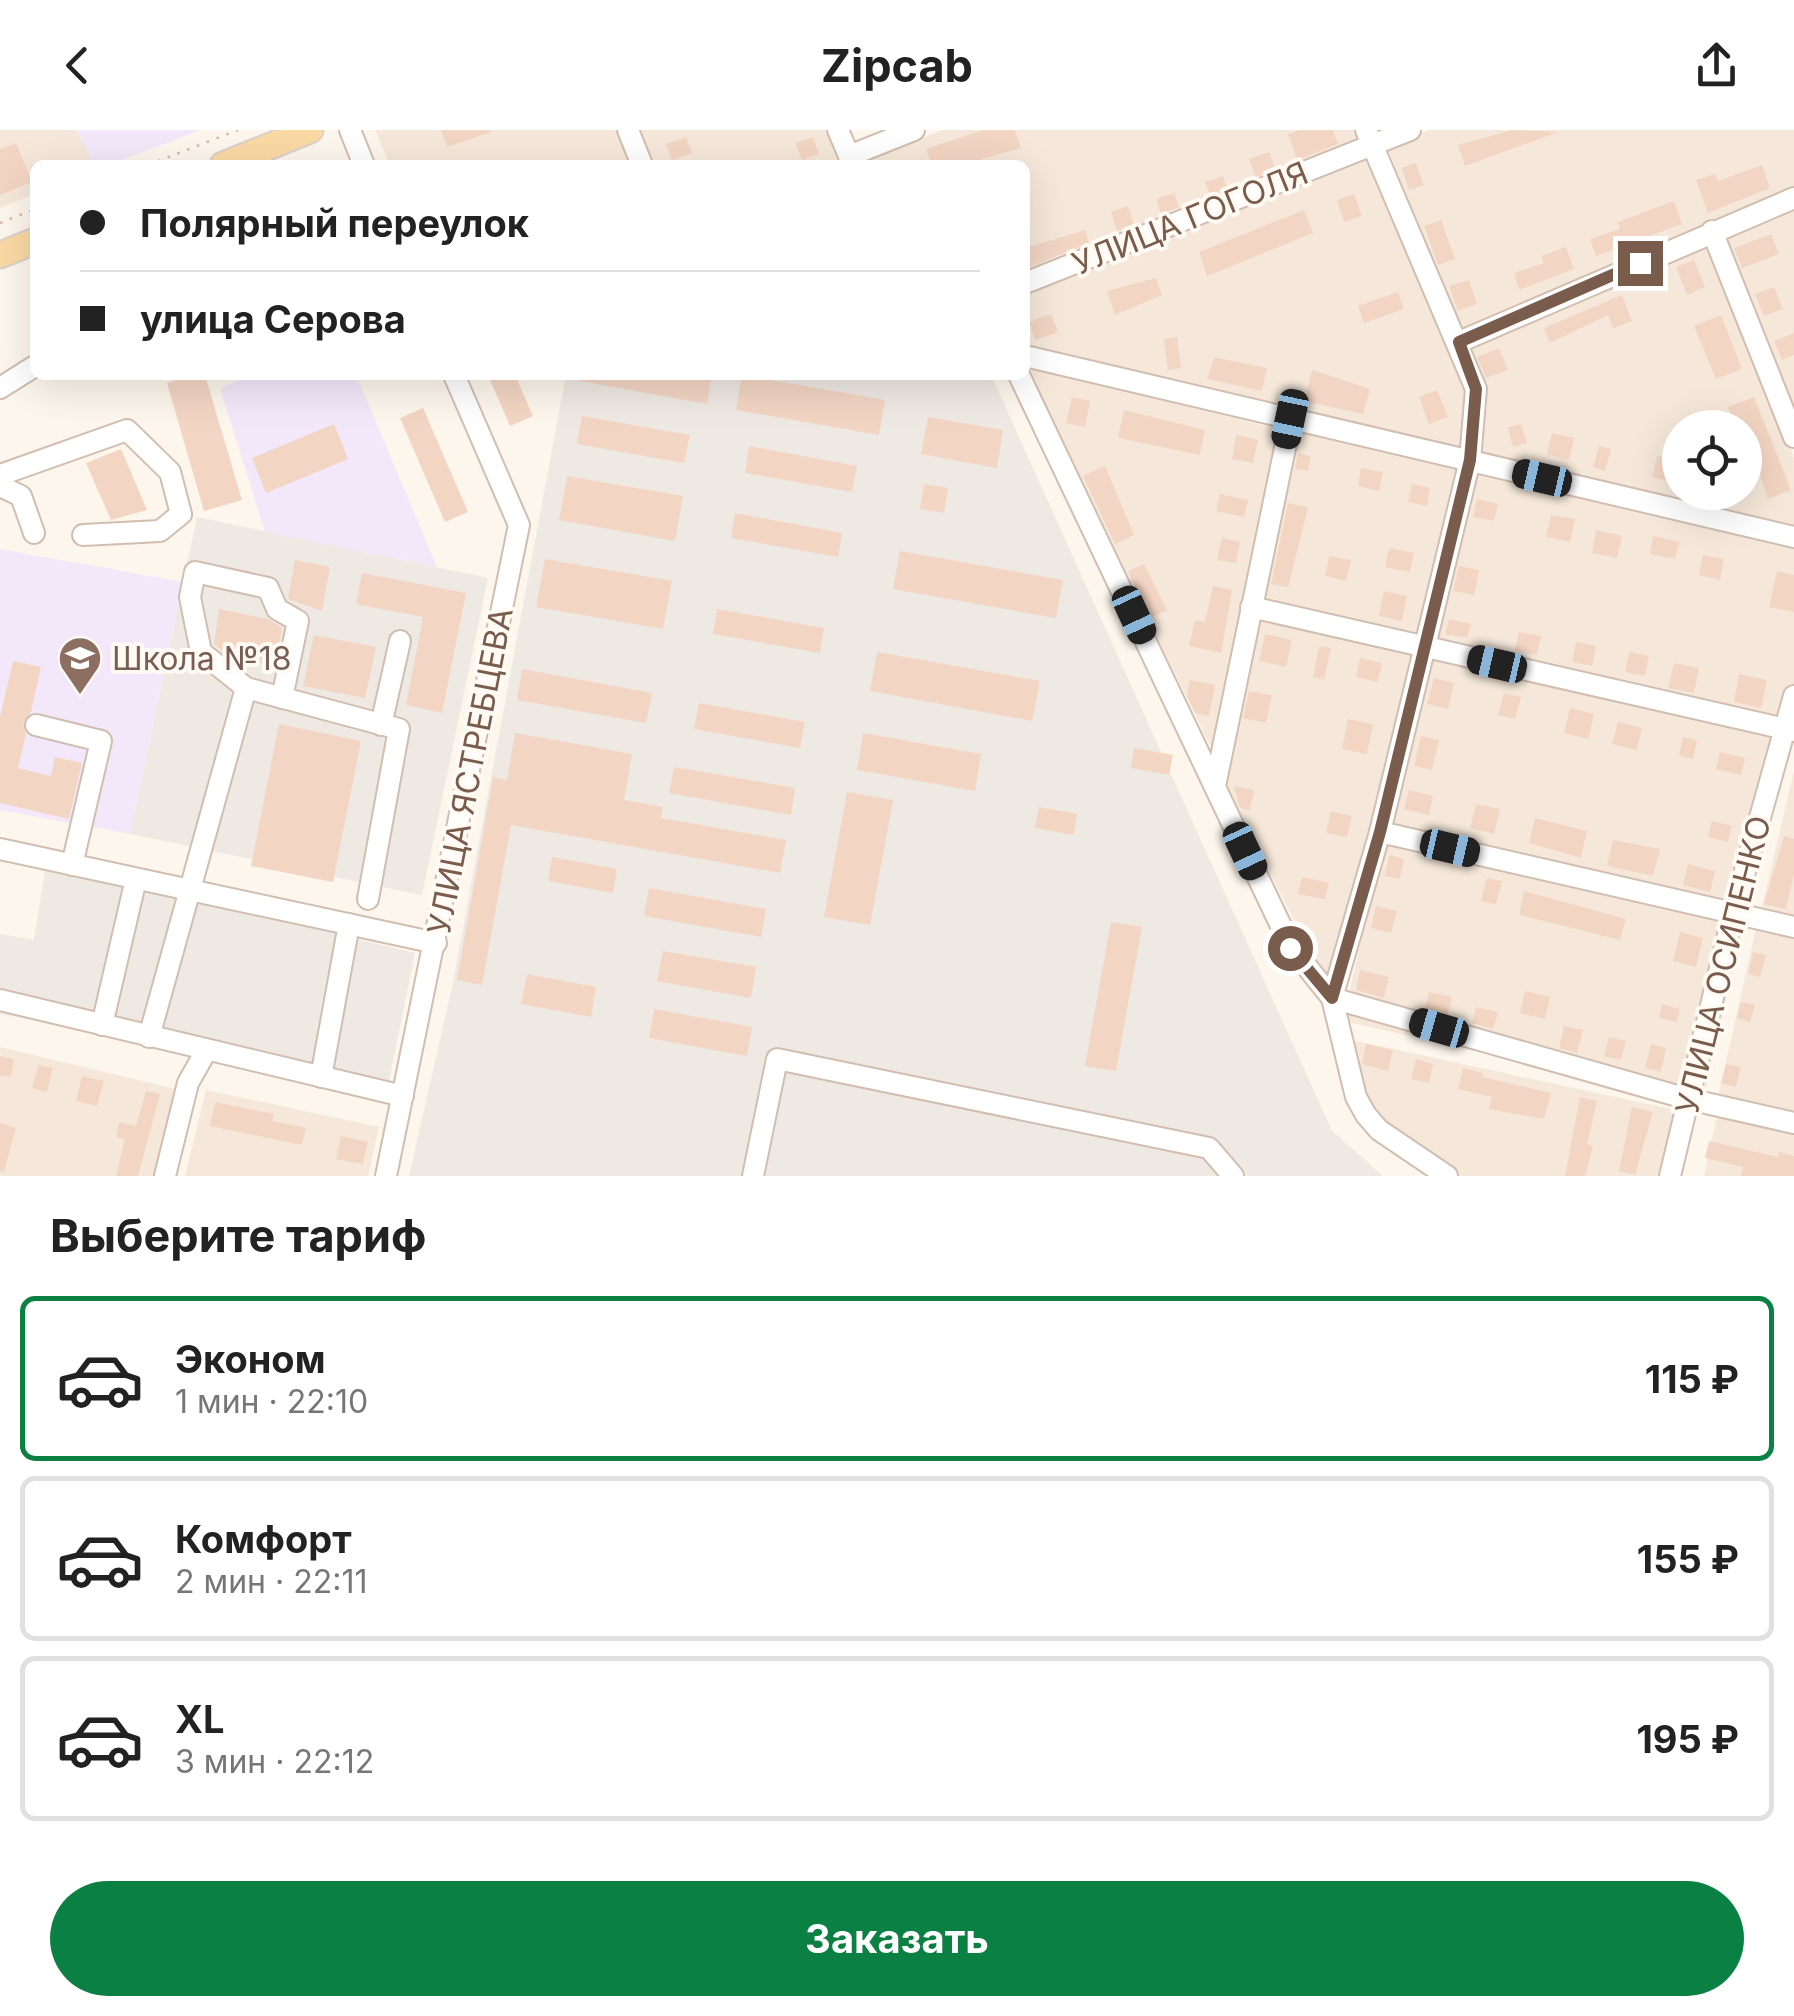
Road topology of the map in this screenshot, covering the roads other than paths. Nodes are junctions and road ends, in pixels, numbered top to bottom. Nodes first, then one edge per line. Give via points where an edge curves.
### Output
1 (310, 130) edge
2 (350, 130) edge
3 (628, 130) edge
4 (838, 130) edge
5 (914, 130) edge
6 (1410, 130) edge
7 (1369, 138) edge
8 (235, 160) edge
9 (362, 160) edge
10 (640, 160) edge
11 (851, 160) edge
12 (853, 160) edge
13 (1794, 198) edge
14 (1712, 231) junction
15 (30, 243) edge
16 (0, 255) edge
17 (1030, 281) edge
18 (1459, 342) junction
19 (1030, 357) edge
20 (30, 369) edge
21 (456, 380) edge
22 (1021, 380) edge
23 (0, 388) edge
24 (1290, 419) junction
25 (1794, 437) edge
26 (1470, 460) junction
27 (0, 475) edge
28 (0, 486) edge
29 (34, 533) dead end
30 (84, 535) dead end
31 (1794, 538) edge
32 (1251, 607) junction
33 (400, 642) dead end
34 (1425, 649) junction
35 (246, 688) junction
36 (1794, 696) edge
37 (282, 698) junction
38 (36, 725) dead end
39 (381, 725) junction
40 (1789, 729) edge
41 (1215, 786) junction
42 (1380, 832) junction
43 (0, 850) edge
44 (72, 865) junction
45 (136, 878) junction
46 (187, 890) junction
47 (368, 899) dead end
48 (1734, 914) junction
49 (350, 924) junction
50 (1794, 926) edge
51 (436, 942) junction
52 (1332, 998) junction
53 (2, 1005) edge
54 (102, 1025) junction
55 (148, 1037) junction
56 (206, 1051) junction
57 (321, 1077) junction
58 (404, 1096) junction
59 (1688, 1099) junction
60 (1794, 1123) edge
61 (165, 1176) edge
62 (386, 1176) edge
63 (754, 1176) edge
64 (1233, 1176) edge
65 (1448, 1176) edge
66 (1670, 1176) edge

1 - 8 main road
2 - 9 street
3 - 10 street
4 - 11 street
5 - 12 street
6 - 7 street, УЛИЦА ГОГОЛЯ
7 - 17 street, УЛИЦА ГОГОЛЯ
7 - 18 street
13 - 14 street
14 - 18 street
14 - 25 street
15 - 16 main road
18 - 26 street via 1476,389
19 - 24 street
20 - 23 street
21 - 51 street, УЛИЦА ЯСТРЕБЦЕВА via 518,525
22 - 41 street
24 - 26 street
24 - 32 street
26 - 31 street
26 - 34 street
27 - 30 street via 128,430 170,472 181,514 160,531
28 - 29 street via 20,496
32 - 34 street
32 - 41 street
33 - 39 street
34 - 40 street
34 - 42 street
35 - 37 street
35 - 37 street via 201,652 190,596 195,572 268,588 277,608 298,621
35 - 46 street
36 - 40 street, УЛИЦА ОСИПЕНКО
37 - 39 street
38 - 44 street via 101,742
39 - 47 street via 399,729
40 - 48 street, УЛИЦА ОСИПЕНКО
41 - 52 street via 1290,948
42 - 48 street
42 - 52 street
43 - 44 street
44 - 45 street
45 - 46 street
45 - 54 street
46 - 49 street
46 - 55 street
48 - 50 street
48 - 59 street, УЛИЦА ОСИПЕНКО
49 - 51 street
49 - 57 street
51 - 58 street, УЛИЦА ЯСТРЕБЦЕВА
52 - 59 street
52 - 65 street via 1366,1115
53 - 54 street
54 - 55 street
55 - 56 street
56 - 57 street
56 - 61 street via 188,1083
57 - 58 street
58 - 62 street, УЛИЦА ЯСТРЕБЦЕВА
59 - 60 street
59 - 66 street, УЛИЦА ОСИПЕНКО
63 - 64 street via 777,1059 1209,1148

